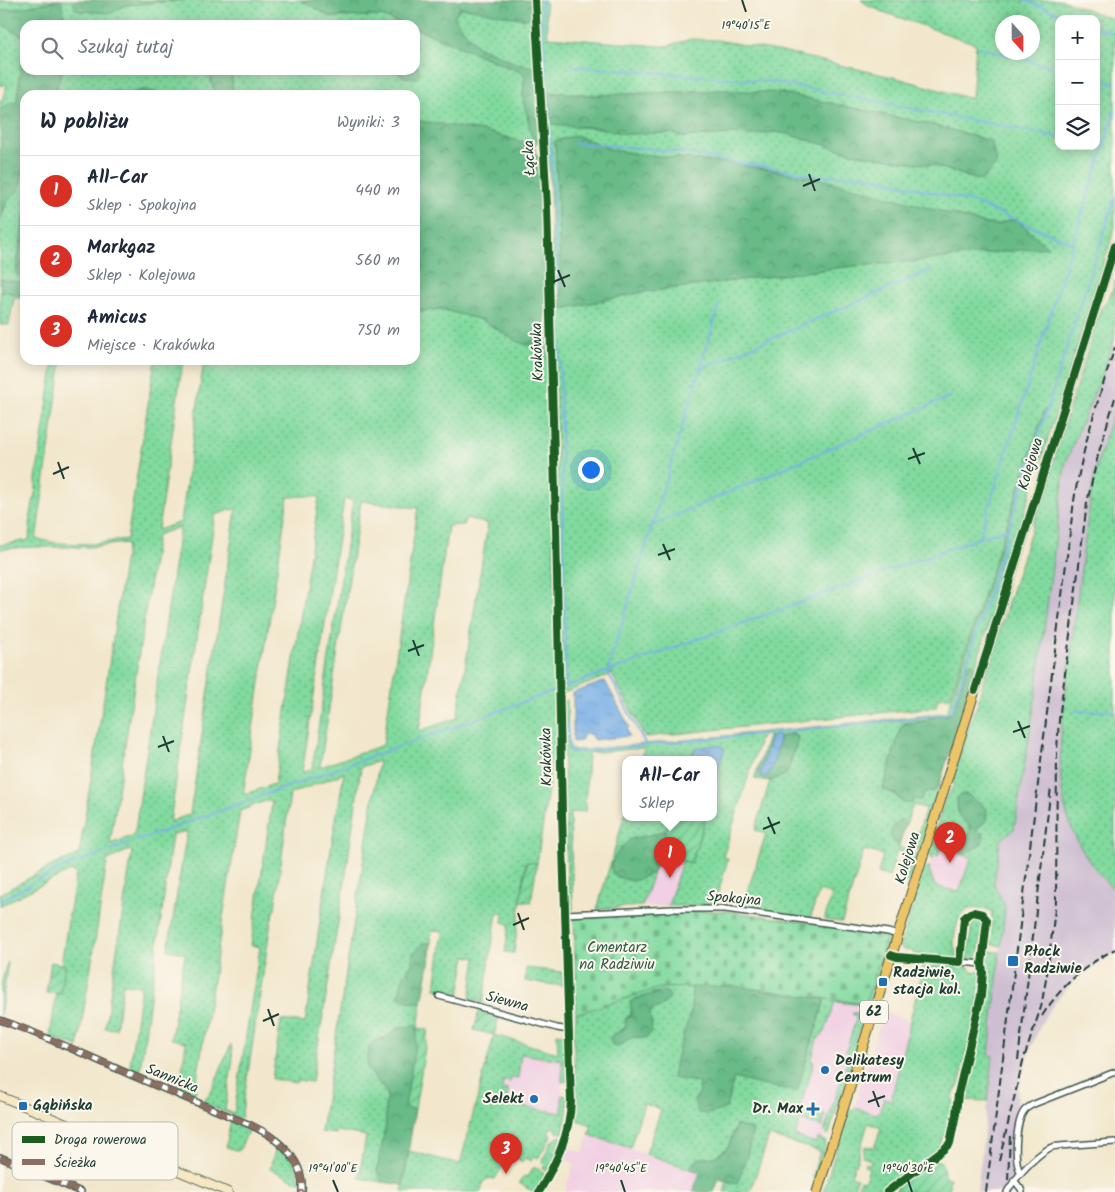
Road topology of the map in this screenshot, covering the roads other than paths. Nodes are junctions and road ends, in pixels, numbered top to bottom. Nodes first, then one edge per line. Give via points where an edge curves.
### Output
1 (535, 0) edge
2 (1115, 246) edge
3 (550, 314) joint
4 (566, 914) junction
5 (898, 935) junction
6 (892, 955) junction
7 (960, 962) junction
8 (982, 964) junction
9 (439, 996) dead end
10 (0, 1020) edge
11 (569, 1030) junction
12 (1115, 1072) edge
13 (0, 1096) edge
14 (62, 1122) edge
15 (1115, 1142) edge
16 (0, 1157) edge
17 (12, 1162) edge
18 (178, 1171) edge
19 (1021, 1173) junction
20 (53, 1180) edge
21 (1014, 1180) junction
22 (81, 1192) edge
23 (228, 1192) edge
24 (302, 1192) edge
25 (539, 1192) edge
26 (817, 1192) edge
27 (887, 1192) edge
28 (1007, 1192) edge
29 (1022, 1192) edge

1 - 3 street, Łącka
2 - 5 main road, Kolejowa / 62
3 - 4 street, Krakówka
4 - 5 street, Spokojna via 726,909
4 - 11 street, Krakówka
5 - 6 main road, Kolejowa / 62
6 - 7 street
6 - 26 main road, Kolejowa / 62
7 - 8 street
7 - 8 street via 964,918 978,912 987,920
8 - 27 street via 981,996 950,1143
9 - 11 street, Siewna
10 - 24 street, Sannicka via 263,1131 295,1161 302,1175
11 - 25 street, Krakówka via 571,1101 568,1126 556,1162
12 - 19 street via 1024,1111 1016,1148
13 - 14 main road
15 - 19 street via 1050,1148
16 - 17 street
18 - 23 main road
19 - 21 street
20 - 22 street
21 - 28 street
21 - 29 street

